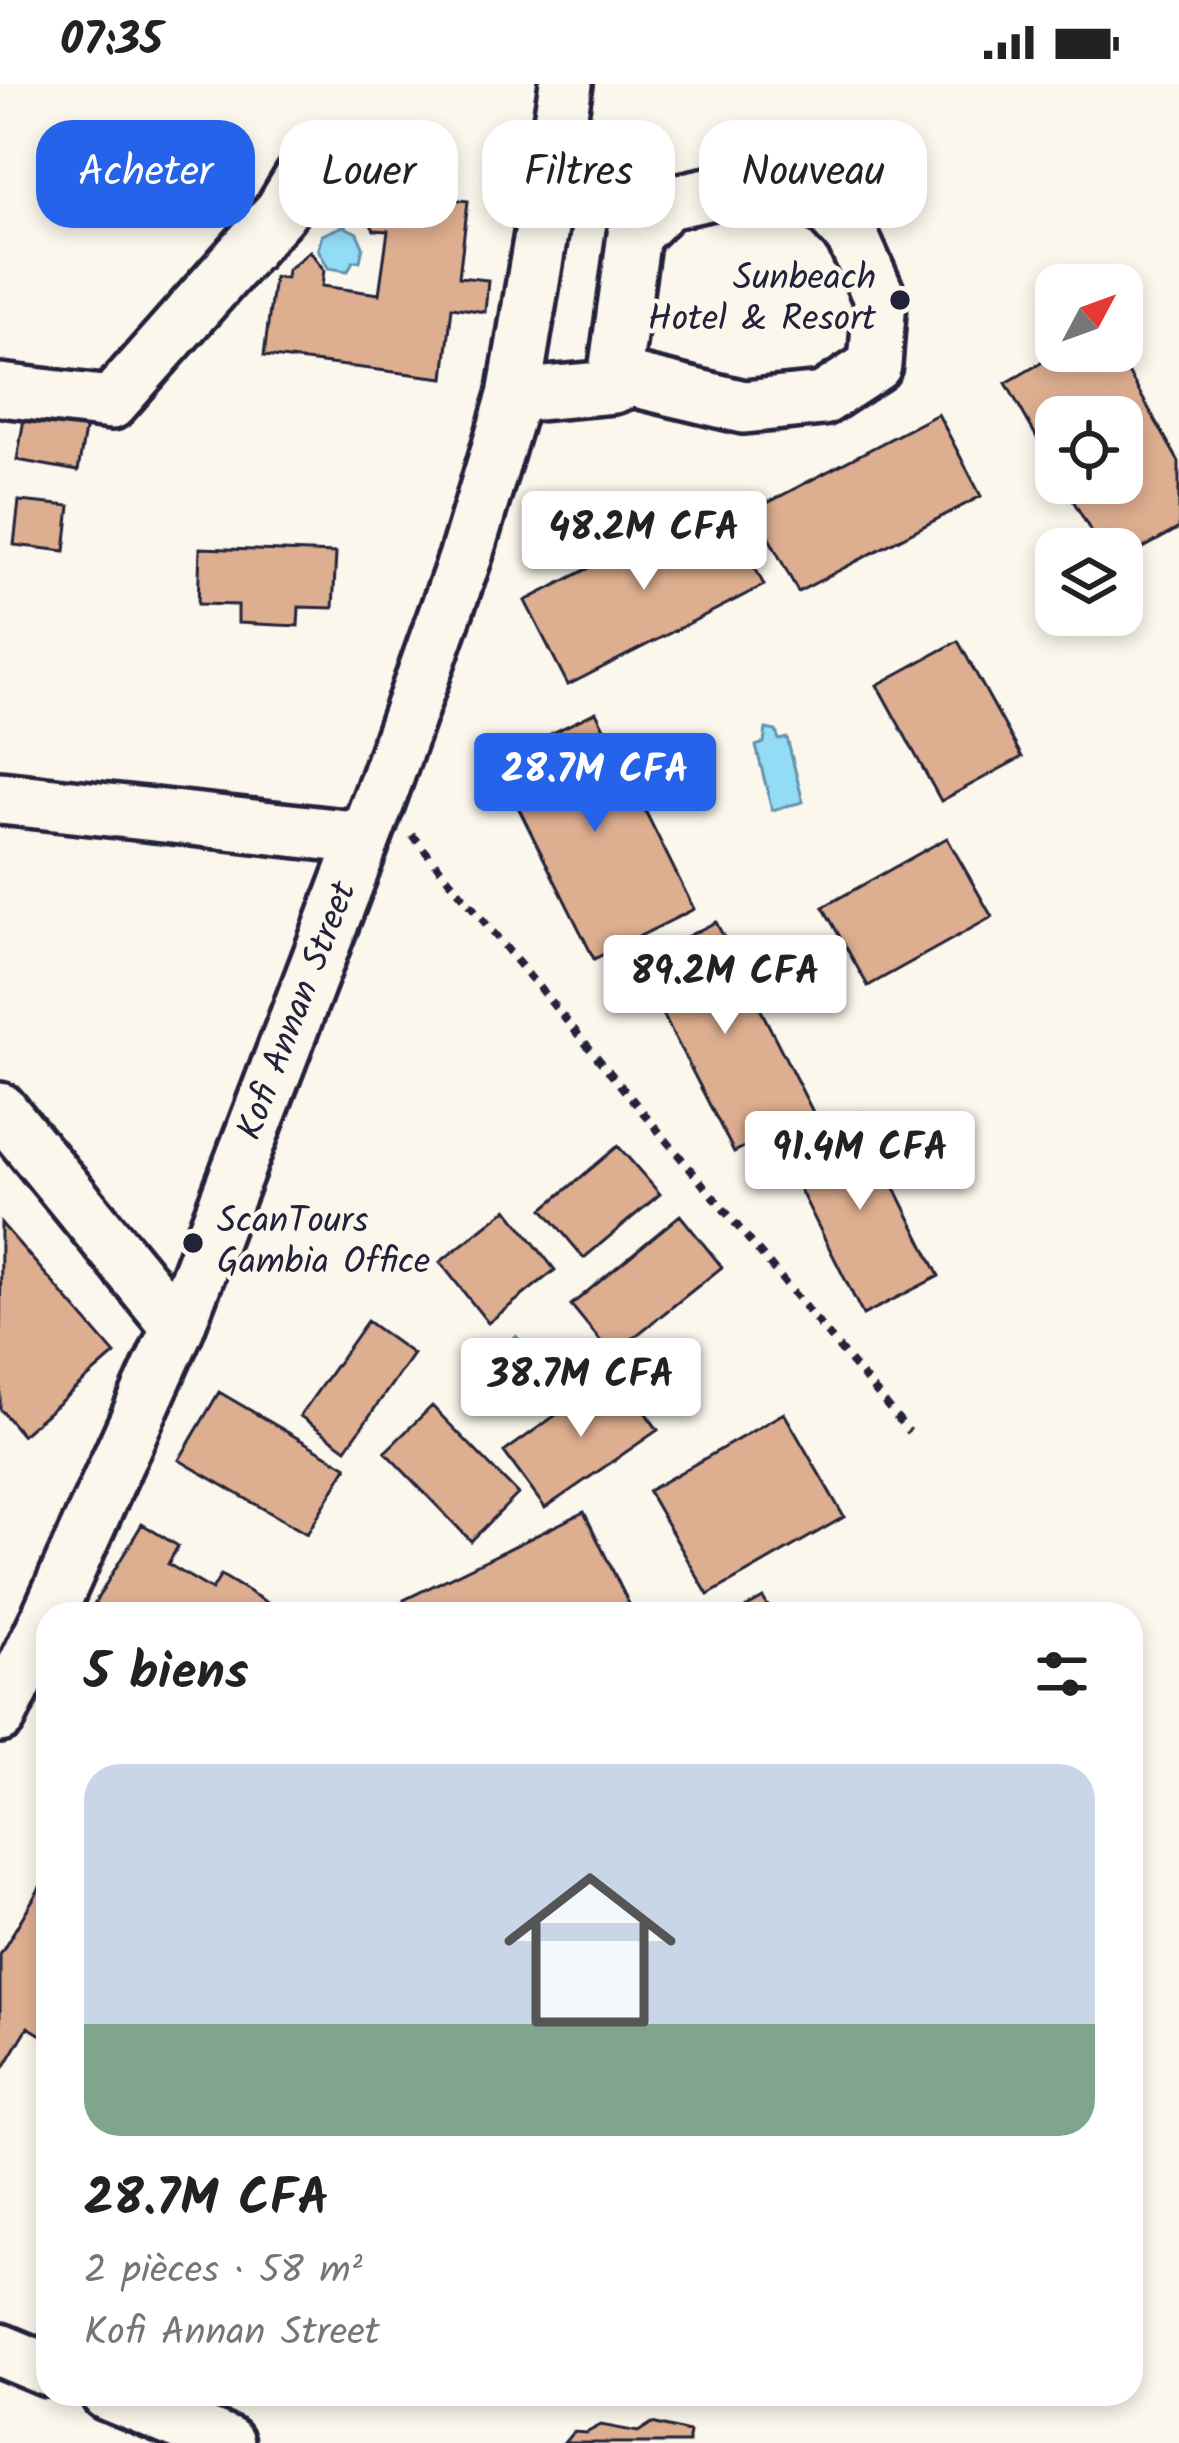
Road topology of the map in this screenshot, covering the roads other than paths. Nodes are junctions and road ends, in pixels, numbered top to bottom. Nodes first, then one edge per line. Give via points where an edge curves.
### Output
1 (566, 84) edge
2 (279, 214) edge
3 (613, 387) junction
4 (0, 390) edge
5 (514, 396) junction
6 (0, 798) edge
7 (371, 818) junction
8 (0, 1109) edge
9 (178, 1327) junction
10 (55, 1602) edge
11 (36, 1643) edge
12 (0, 1716) edge
13 (0, 2350) edge
14 (36, 2365) edge
15 (136, 2406) edge
16 (226, 2443) edge

1 - 5 street, Kofi Annan Street
2 - 4 street via 112,403
3 - 3 street via 632,380 744,407 823,399 875,365 880,299 852,236 811,191 758,183 667,203 634,235
3 - 5 street
5 - 7 street, Kofi Annan Street
6 - 7 street
7 - 9 street, Kofi Annan Street
8 - 9 street
9 - 10 street, Kofi Annan Street
11 - 12 street, Kofi Annan Street
13 - 14 street
15 - 16 street

